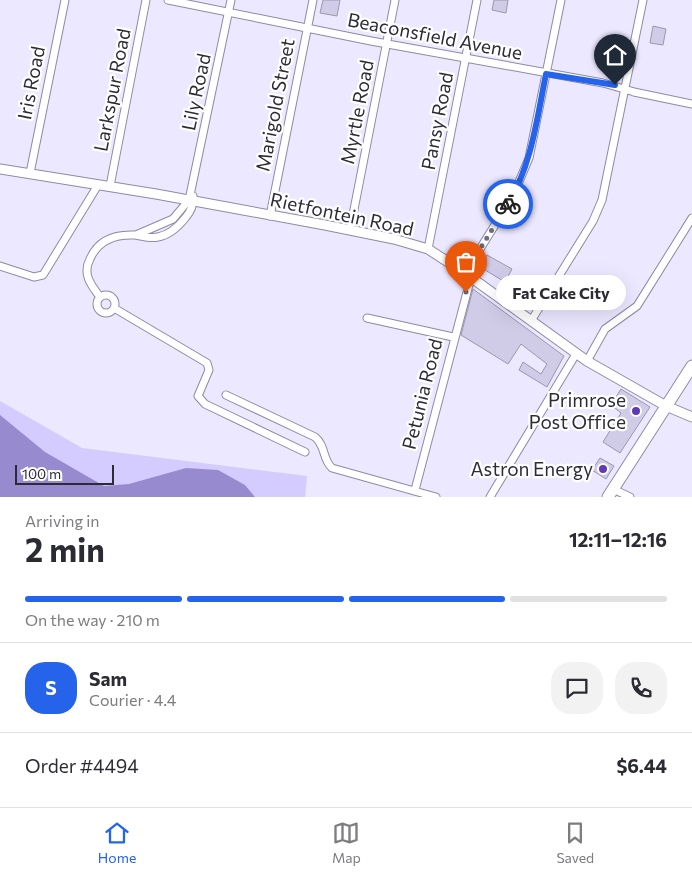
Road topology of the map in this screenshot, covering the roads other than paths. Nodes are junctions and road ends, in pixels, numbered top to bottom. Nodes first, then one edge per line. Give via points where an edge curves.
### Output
1 (65, 0) edge
2 (146, 0) edge
3 (168, 0) edge
4 (231, 0) edge
5 (312, 0) edge
6 (395, 0) edge
7 (477, 0) edge
8 (561, 0) edge
9 (643, 0) edge
10 (229, 11) junction
11 (307, 27) junction
12 (387, 44) junction
13 (466, 59) junction
14 (546, 74) junction
15 (626, 90) junction
16 (692, 104) edge
17 (0, 169) edge
18 (30, 173) junction
19 (98, 185) junction
20 (110, 186) junction
21 (192, 197) junction
22 (270, 216) junction
23 (692, 218) edge
24 (350, 230) junction
25 (428, 250) junction
26 (0, 266) edge
27 (468, 275) junction
28 (100, 297) junction
29 (114, 308) junction
30 (367, 318) dead end
31 (531, 321) junction
32 (453, 337) junction
33 (576, 354) junction
34 (586, 361) junction
35 (692, 366) edge
36 (226, 394) dead end
37 (666, 406) junction
38 (692, 417) edge
39 (305, 452) dead end
40 (415, 490) junction
41 (611, 493) edge
42 (436, 497) edge
43 (490, 497) edge
44 (630, 497) edge

1 - 18 street, Iris Road
2 - 20 street, Larkspur Road
3 - 10 street, Beaconsfield Avenue
4 - 10 street, Lily Road
5 - 11 street, Marigold Street
6 - 12 street, Myrtle Road
7 - 13 street, Pansy Road
8 - 14 street, Petunia Road
9 - 15 street
10 - 11 street, Beaconsfield Avenue
10 - 21 street, Lily Road
11 - 12 street, Beaconsfield Avenue
11 - 22 street, Marigold Street
12 - 13 street, Beaconsfield Avenue
12 - 24 street, Myrtle Road
13 - 14 street, Beaconsfield Avenue
13 - 25 street, Pansy Road
14 - 15 street, Beaconsfield Avenue
14 - 27 street, Petunia Road via 529,158 521,180
15 - 16 street, Beaconsfield Avenue
15 - 31 street via 598,212
17 - 18 street, Rietfontein Road
18 - 19 street, Rietfontein Road
19 - 20 street, Rietfontein Road
19 - 26 street via 43,275 34,278
20 - 21 street, Rietfontein Road
21 - 22 street, Rietfontein Road
21 - 28 street via 186,217 168,233 154,238 136,235 106,239 91,255 87,275
22 - 24 street, Rietfontein Road
23 - 34 street via 637,306 605,329
24 - 25 street, Rietfontein Road
25 - 27 street, Rietfontein Road
27 - 31 street, Rietfontein Road
27 - 32 street, Petunia Road
28 - 29 street via 110,296 115,301
28 - 29 street via 97,304 100,310 108,312
29 - 39 street via 207,363 210,370 198,396 206,404
30 - 32 street
31 - 33 street, Rietfontein Road
32 - 40 street, Petunia Road
33 - 34 street, Rietfontein Road
33 - 43 street
34 - 37 street, Rietfontein Road
35 - 37 main road
36 - 40 street via 315,437 322,444 326,461 332,468
37 - 38 street, Rietfontein Road
37 - 41 main road
40 - 42 street
41 - 44 street

